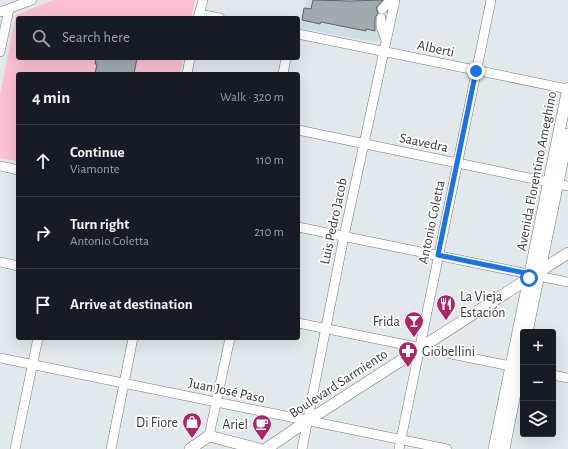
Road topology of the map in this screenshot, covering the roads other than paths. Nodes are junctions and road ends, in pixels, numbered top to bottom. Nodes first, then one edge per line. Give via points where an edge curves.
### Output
1 (32, 0) edge
2 (203, 0) edge
3 (391, 0) edge
4 (395, 0) edge
5 (491, 0) edge
6 (4, 10) edge
7 (198, 16) edge
8 (300, 34) edge
9 (386, 40) junction
10 (0, 52) edge
11 (384, 52) junction
12 (190, 60) edge
13 (286, 60) edge
14 (476, 71) junction
15 (187, 72) edge
16 (283, 72) edge
17 (568, 89) edge
18 (300, 130) edge
19 (568, 134) edge
20 (364, 144) junction
21 (457, 163) junction
22 (0, 166) edge
23 (16, 170) edge
24 (558, 184) edge
25 (300, 227) edge
26 (344, 236) junction
27 (568, 253) edge
28 (438, 255) junction
29 (0, 262) edge
30 (16, 266) edge
31 (535, 275) junction
32 (568, 282) edge
33 (300, 323) edge
34 (325, 329) junction
35 (527, 329) edge
36 (38, 340) edge
37 (133, 340) edge
38 (230, 340) edge
39 (420, 348) junction
40 (0, 358) edge
41 (32, 364) junction
42 (518, 367) edge
43 (556, 376) edge
44 (568, 378) edge
45 (124, 383) junction
46 (217, 402) junction
47 (307, 421) junction
48 (209, 436) junction
49 (400, 444) edge
50 (15, 449) edge
51 (111, 449) edge
52 (190, 449) edge
53 (259, 449) edge
54 (266, 449) edge
55 (302, 449) edge
56 (447, 449) edge
57 (494, 449) edge
58 (504, 449) edge

1 - 6 street
2 - 7 street
3 - 9 street via 382,14 380,27
4 - 9 street, Luis Pedro Jacob
5 - 14 street, Antonio Coletta
6 - 10 street
8 - 11 street, Alberti
9 - 11 street, Luis Pedro Jacob
11 - 14 street, Alberti
11 - 20 street, Luis Pedro Jacob
12 - 15 street
13 - 16 street
14 - 17 street, Alberti
14 - 21 street, Antonio Coletta
17 - 24 main road, Avenida Florentino Ameghino
18 - 20 street, Saavedra
19 - 24 main road, Avenida Florentino Ameghino
20 - 21 street, Saavedra
20 - 26 street, Luis Pedro Jacob
21 - 24 street, Saavedra
21 - 28 street, Antonio Coletta
22 - 23 street
24 - 31 main road, Avenida Florentino Ameghino
25 - 26 street
26 - 28 street
26 - 34 street, Luis Pedro Jacob
27 - 31 main road, Boulevard Sarmiento
28 - 31 street
28 - 39 street, Antonio Coletta
29 - 30 street
31 - 32 street
31 - 35 main road, Avenida Florentino Ameghino
31 - 39 main road, Boulevard Sarmiento
31 - 42 main road, Avenida Florentino Ameghino
33 - 34 street
34 - 39 street
34 - 47 street, Luis Pedro Jacob
36 - 41 street
37 - 45 street
38 - 46 street
39 - 42 street
39 - 47 main road, Boulevard Sarmiento
39 - 49 street, Antonio Coletta
40 - 41 street, Juan José Paso
41 - 45 street, Juan José Paso
41 - 50 street
42 - 57 main road, Avenida Florentino Ameghino
42 - 58 main road, Avenida Florentino Ameghino
43 - 44 street
45 - 46 street, Juan José Paso
45 - 51 street
46 - 47 street, Juan José Paso
46 - 48 street
47 - 49 street, Juan José Paso
47 - 54 main road, Boulevard Sarmiento
47 - 55 street, Luis Pedro Jacob
48 - 52 main road
48 - 53 main road
49 - 56 street, Juan José Paso

